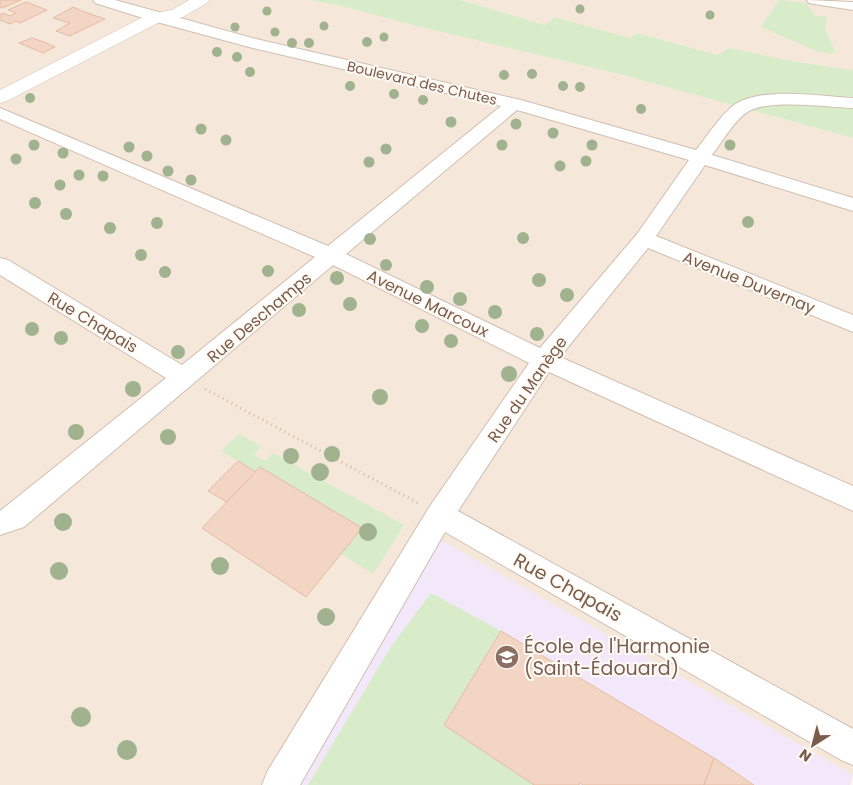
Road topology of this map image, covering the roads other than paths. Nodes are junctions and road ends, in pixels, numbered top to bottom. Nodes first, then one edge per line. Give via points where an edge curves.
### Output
1 (100, 0) edge
2 (172, 0) edge
3 (201, 0) edge
4 (814, 0) edge
5 (853, 6) edge
6 (155, 18) junction
7 (0, 97) edge
8 (853, 103) edge
9 (514, 104) junction
10 (0, 112) edge
11 (700, 158) junction
12 (853, 205) edge
13 (644, 238) junction
14 (332, 256) junction
15 (0, 265) edge
16 (853, 324) edge
17 (544, 360) junction
18 (185, 378) junction
19 (853, 499) edge
20 (440, 515) junction
21 (0, 523) edge
22 (853, 748) edge
23 (280, 785) edge

1 - 6 street, Boulevard des Chutes
2 - 6 street via 157,8
3 - 6 street via 177,14
4 - 5 street
6 - 7 street
6 - 9 street, Boulevard des Chutes via 267,48
8 - 11 street, Rue du Manège via 769,99 743,107
9 - 11 street, Boulevard des Chutes
9 - 14 street, Rue Deschamps
10 - 14 street, Avenue Marcoux
11 - 12 street, Boulevard des Chutes
11 - 13 street, Rue du Manège
13 - 16 street, Avenue Duvernay
13 - 17 street, Rue du Manège
14 - 17 street, Avenue Marcoux
14 - 18 street, Rue Deschamps
15 - 18 street, Rue Chapais
17 - 19 street, Avenue Marcoux
17 - 20 street, Rue du Manège
18 - 21 street, Rue Deschamps via 14,518
20 - 22 street, Rue Chapais
20 - 23 street, Rue du Manège

